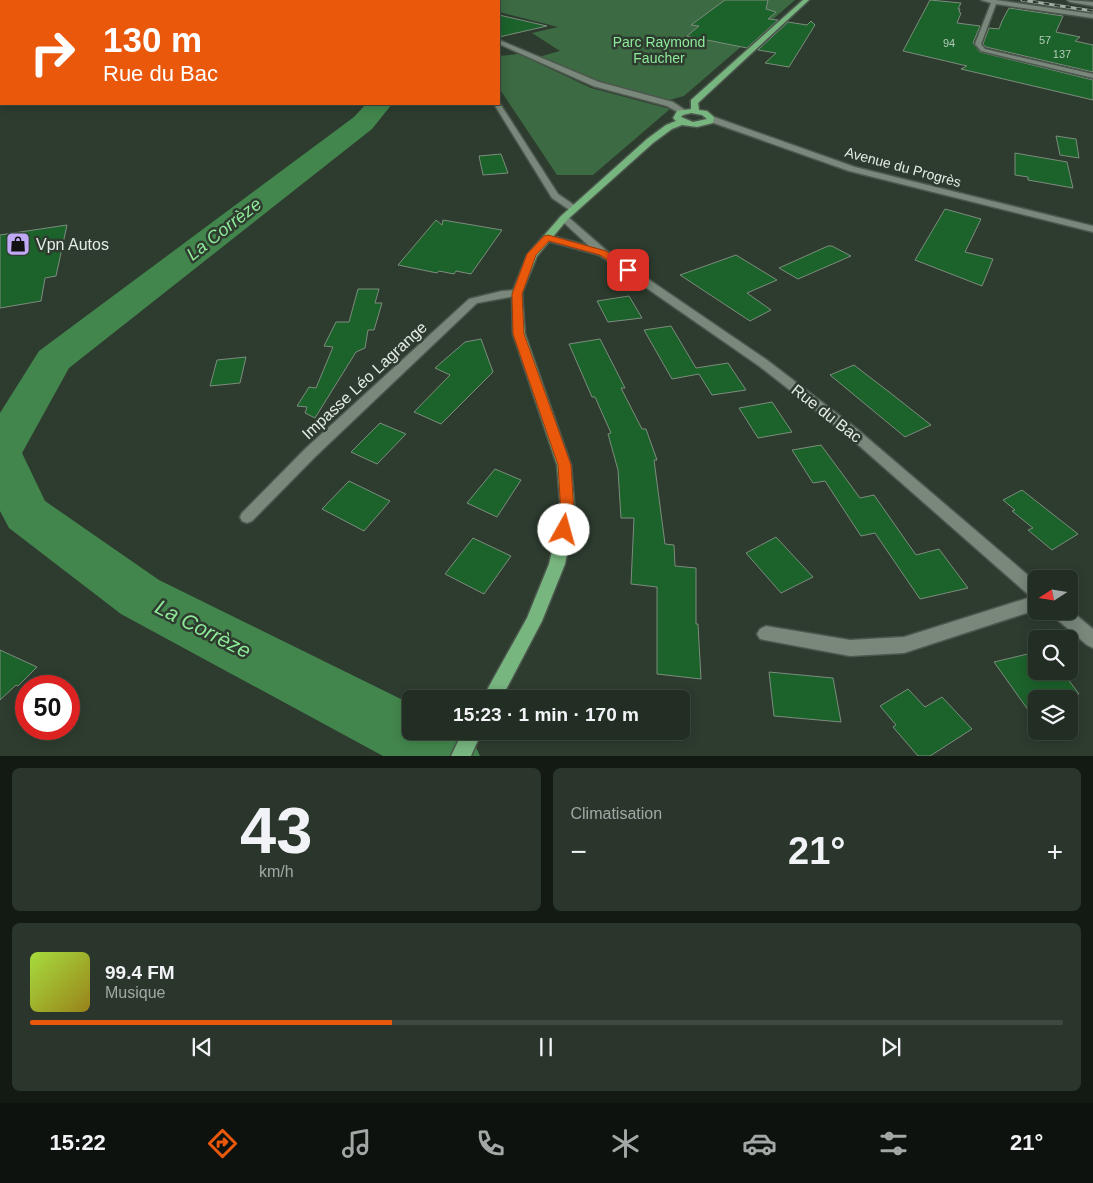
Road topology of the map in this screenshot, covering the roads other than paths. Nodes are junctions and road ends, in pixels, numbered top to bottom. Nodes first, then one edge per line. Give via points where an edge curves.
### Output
1 (806, 0) edge
2 (984, 0) edge
3 (1070, 0) edge
4 (994, 2) junction
5 (1093, 4) edge
6 (1076, 14) junction
7 (1093, 16) edge
8 (1093, 21) edge
9 (500, 42) edge
10 (1093, 76) edge
11 (499, 105) edge
12 (695, 111) junction
13 (683, 117) junction
14 (711, 119) junction
15 (574, 209) junction
16 (564, 218) junction
17 (1093, 229) edge
18 (548, 238) junction
19 (603, 253) junction
20 (517, 294) junction
21 (247, 517) dead end
22 (1028, 585) edge
23 (1028, 606) edge
24 (1070, 620) edge
25 (766, 634) dead end
26 (1093, 640) edge
27 (496, 690) edge
28 (468, 740) edge
29 (460, 756) edge

1 - 12 main road via 694,102
2 - 4 street
3 - 5 street
4 - 6 street
4 - 10 street via 978,44 983,50
6 - 7 street
6 - 8 street
9 - 13 street via 576,77 670,104
11 - 15 street via 554,196
12 - 13 main road
12 - 14 main road
13 - 14 main road via 692,125
13 - 15 main road via 650,140
14 - 17 street, Avenue du Progrès via 852,168
15 - 16 main road
16 - 18 main road
16 - 19 street, Rue du Bac
18 - 19 street, Rue du Bac
18 - 20 main road via 532,254
19 - 22 street, Rue du Bac via 764,363 852,432
20 - 21 street, Impasse Léo Lagrange via 473,301 310,453
20 - 27 main road via 519,334 564,465 568,513 557,564 534,621
23 - 25 street via 904,645 850,648
24 - 26 street
28 - 29 main road

